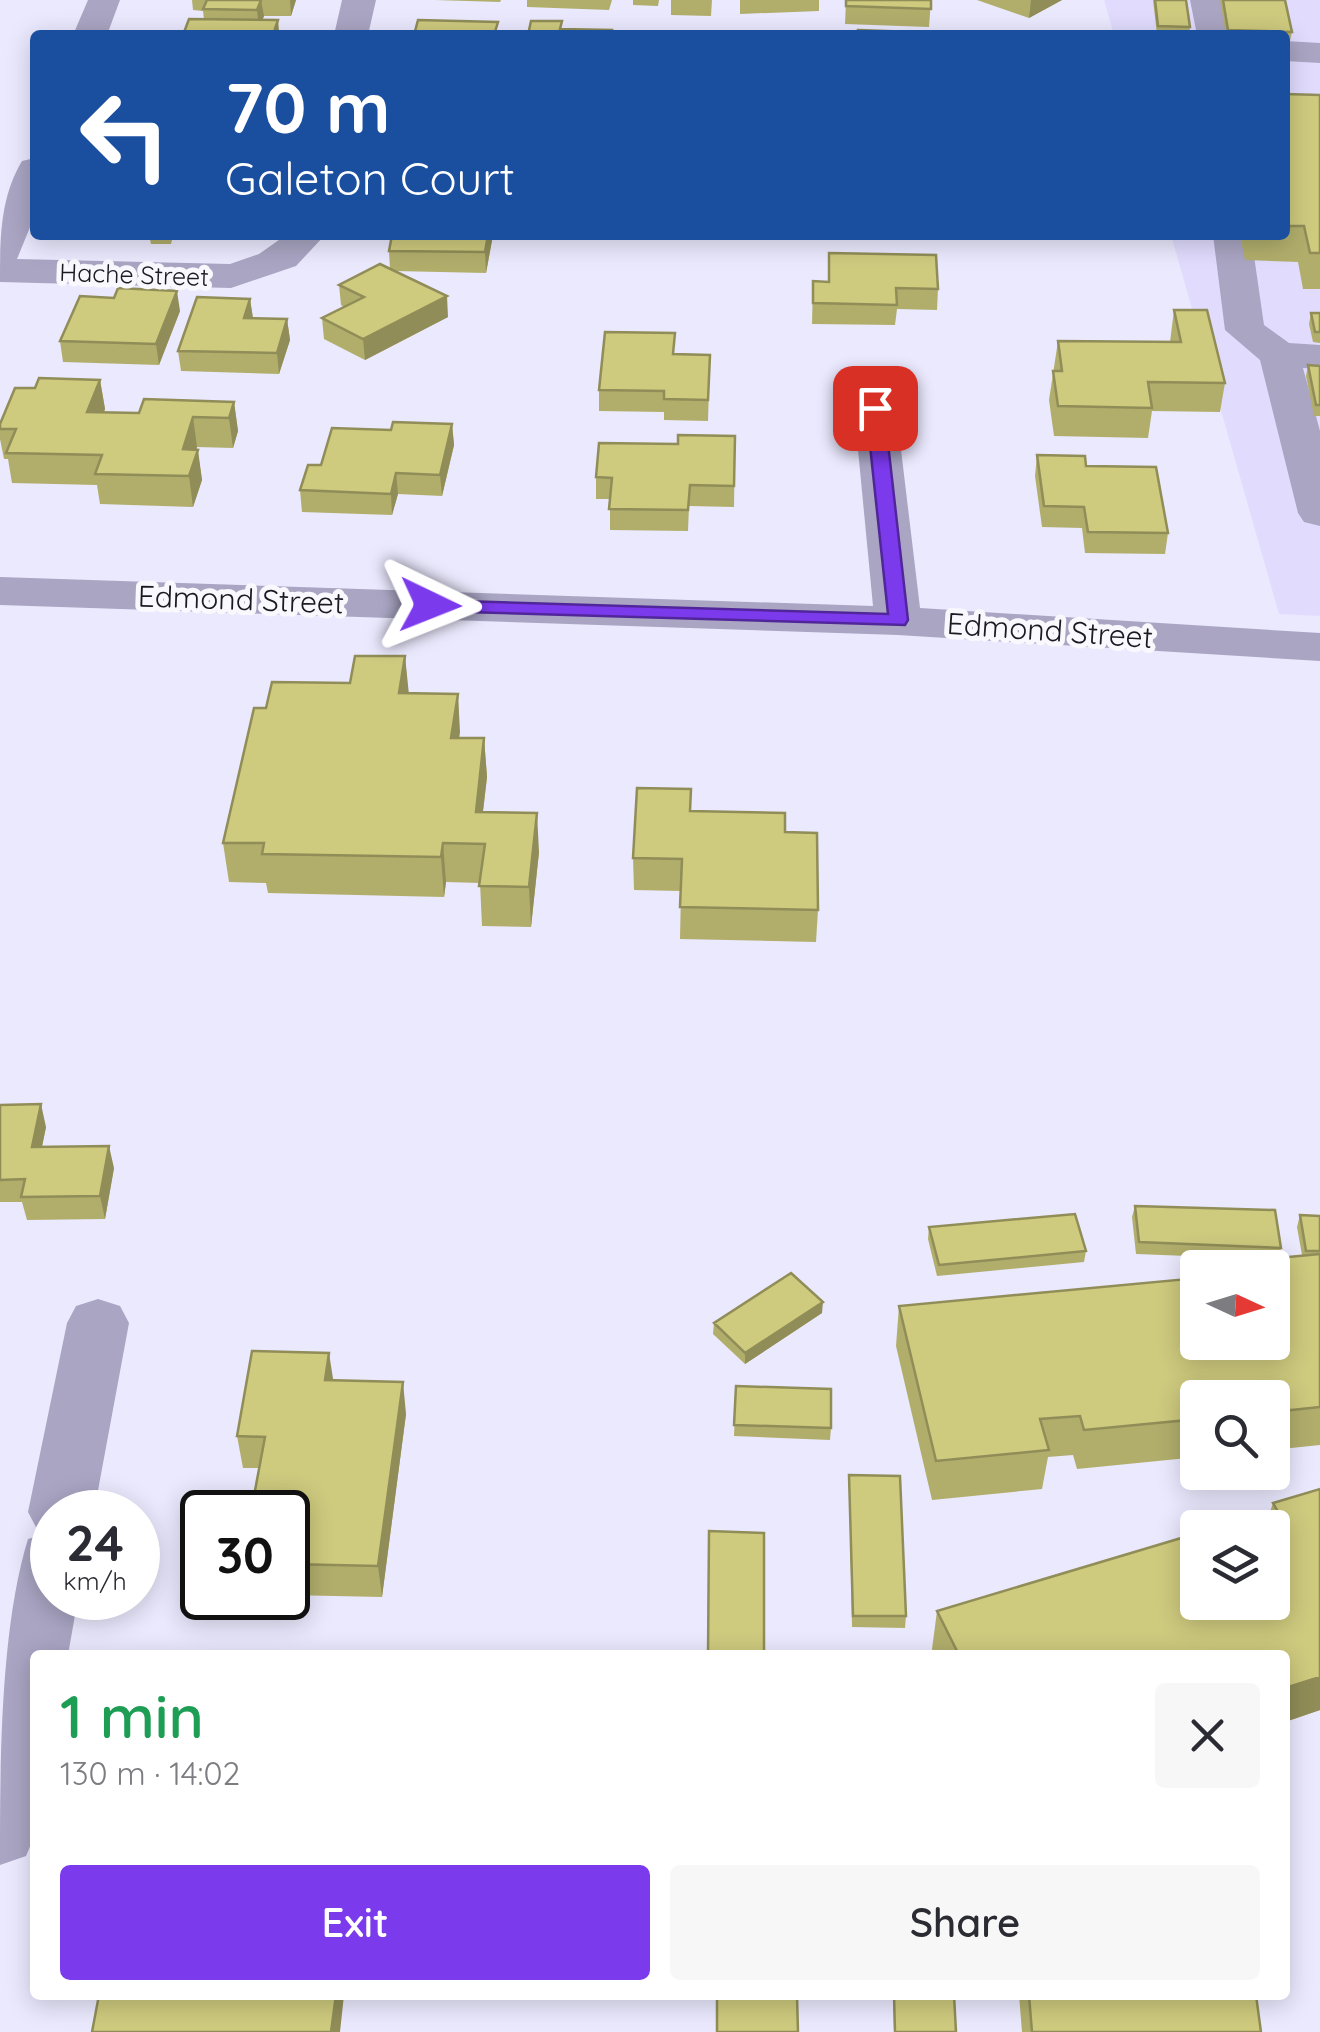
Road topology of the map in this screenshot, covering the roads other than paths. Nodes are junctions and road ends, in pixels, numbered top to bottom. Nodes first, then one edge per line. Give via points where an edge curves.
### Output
1 (104, 0) edge
2 (359, 0) edge
3 (1206, 0) edge
4 (92, 30) edge
5 (352, 30) edge
6 (1213, 30) edge
7 (1290, 52) edge
8 (1320, 53) edge
9 (30, 182) edge
10 (302, 240) edge
11 (1233, 240) edge
12 (0, 255) edge
13 (0, 270) edge
14 (1299, 356) edge
15 (875, 408) dead end
16 (1320, 514) edge
17 (0, 591) edge
18 (898, 620) junction
19 (1320, 648) edge
20 (98, 1323) dead end
21 (66, 1490) edge
22 (38, 1620) edge
23 (31, 1650) edge
24 (30, 1656) edge
25 (7, 1758) edge
26 (0, 1832) edge

1 - 4 street
2 - 5 street
3 - 6 street
7 - 8 street
9 - 12 street
10 - 13 street, Hache Street via 268,267 231,276
11 - 14 street via 1246,330
14 - 16 street
15 - 18 street
17 - 18 street, Edmond Street
18 - 19 street, Edmond Street
20 - 21 street
22 - 23 street
24 - 25 street
25 - 26 street

